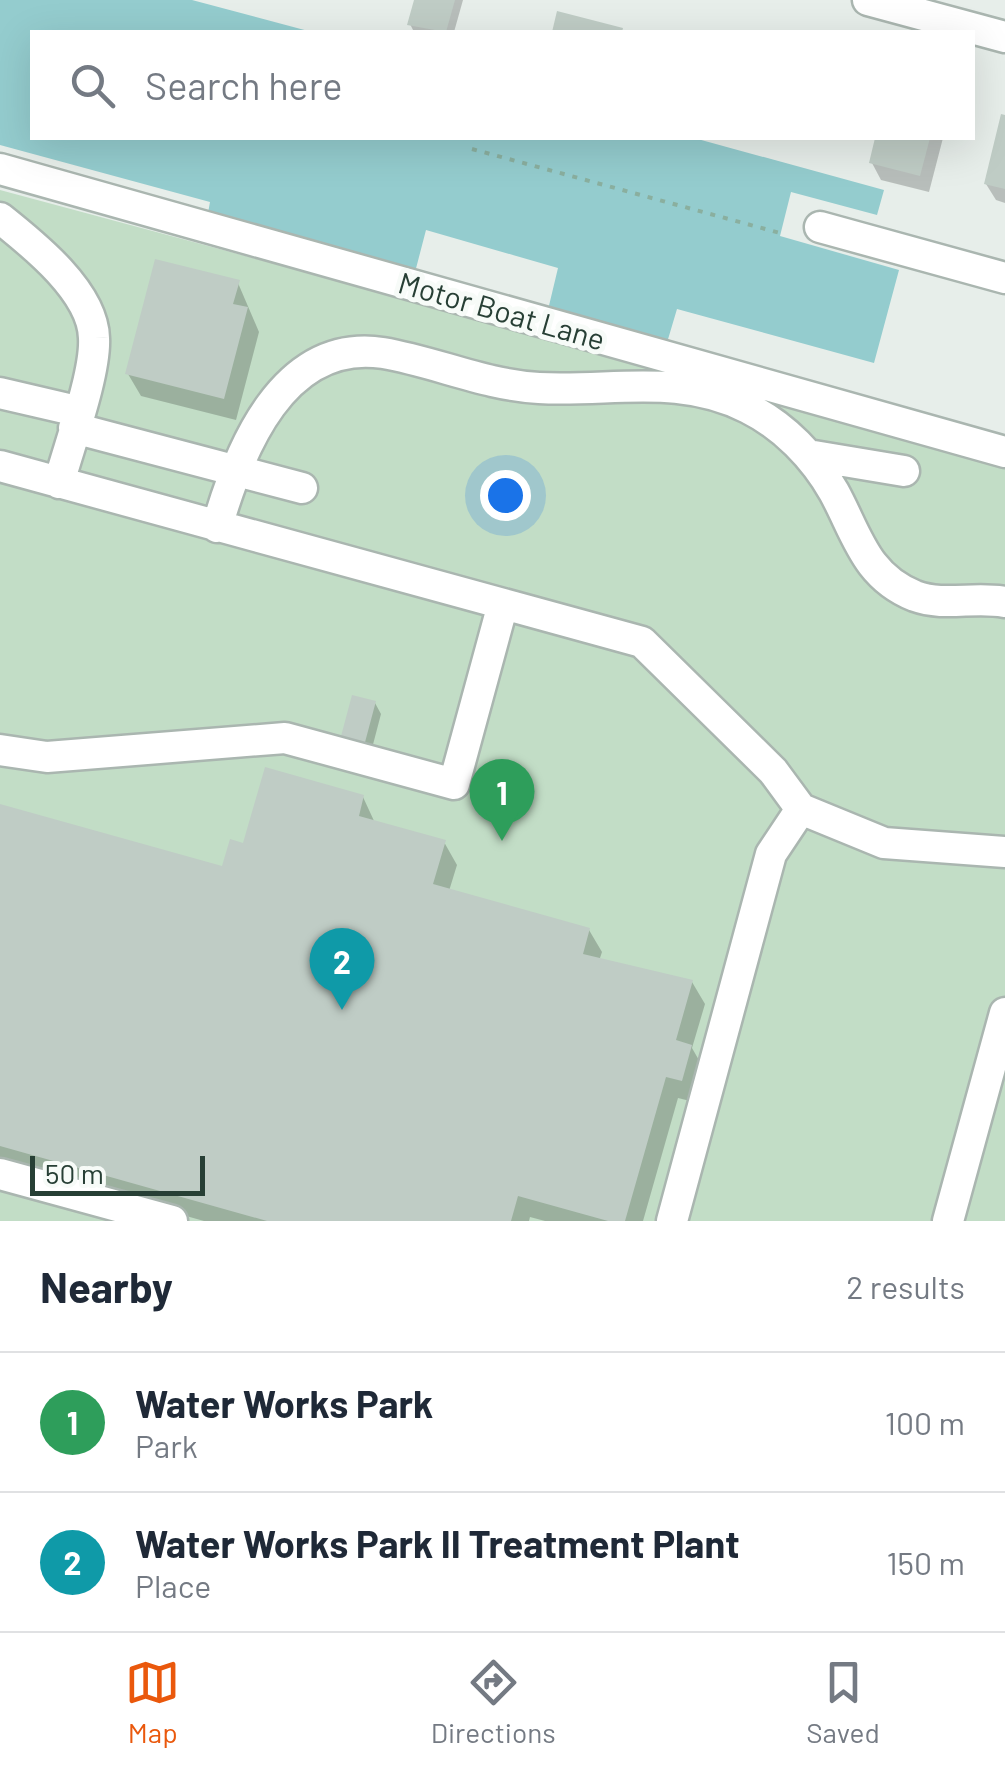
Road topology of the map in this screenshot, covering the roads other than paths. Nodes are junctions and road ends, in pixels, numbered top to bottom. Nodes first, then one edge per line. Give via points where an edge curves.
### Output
1 (868, 0) edge
2 (1005, 36) edge
3 (0, 169) edge
4 (0, 218) edge
5 (820, 227) dead end
6 (1005, 278) edge
7 (0, 393) edge
8 (75, 420) junction
9 (1005, 452) edge
10 (808, 455) junction
11 (0, 466) edge
12 (233, 471) junction
13 (904, 471) dead end
14 (59, 483) junction
15 (302, 488) dead end
16 (217, 527) junction
17 (1005, 602) edge
18 (503, 604) junction
19 (0, 750) edge
20 (801, 809) junction
21 (1005, 852) edge
22 (1005, 1013) edge
23 (0, 1174) edge
24 (172, 1221) edge
25 (672, 1221) edge
26 (948, 1221) edge

1 - 2 street
3 - 9 street, Motor Boat Lane
4 - 8 street via 76,292 91,319 94,348
5 - 6 street
7 - 8 street
8 - 12 street
8 - 14 street
10 - 12 street via 769,421 699,390 652,384 529,387 359,352 312,365 287,384
10 - 13 street
10 - 17 street via 862,555 884,578 932,600
11 - 14 street
12 - 15 street
12 - 16 street
14 - 16 street
16 - 18 street
18 - 19 street via 454,784 285,738 47,757
18 - 20 street via 642,642
20 - 21 street via 884,843
20 - 25 street via 771,854
22 - 26 street
23 - 24 street

